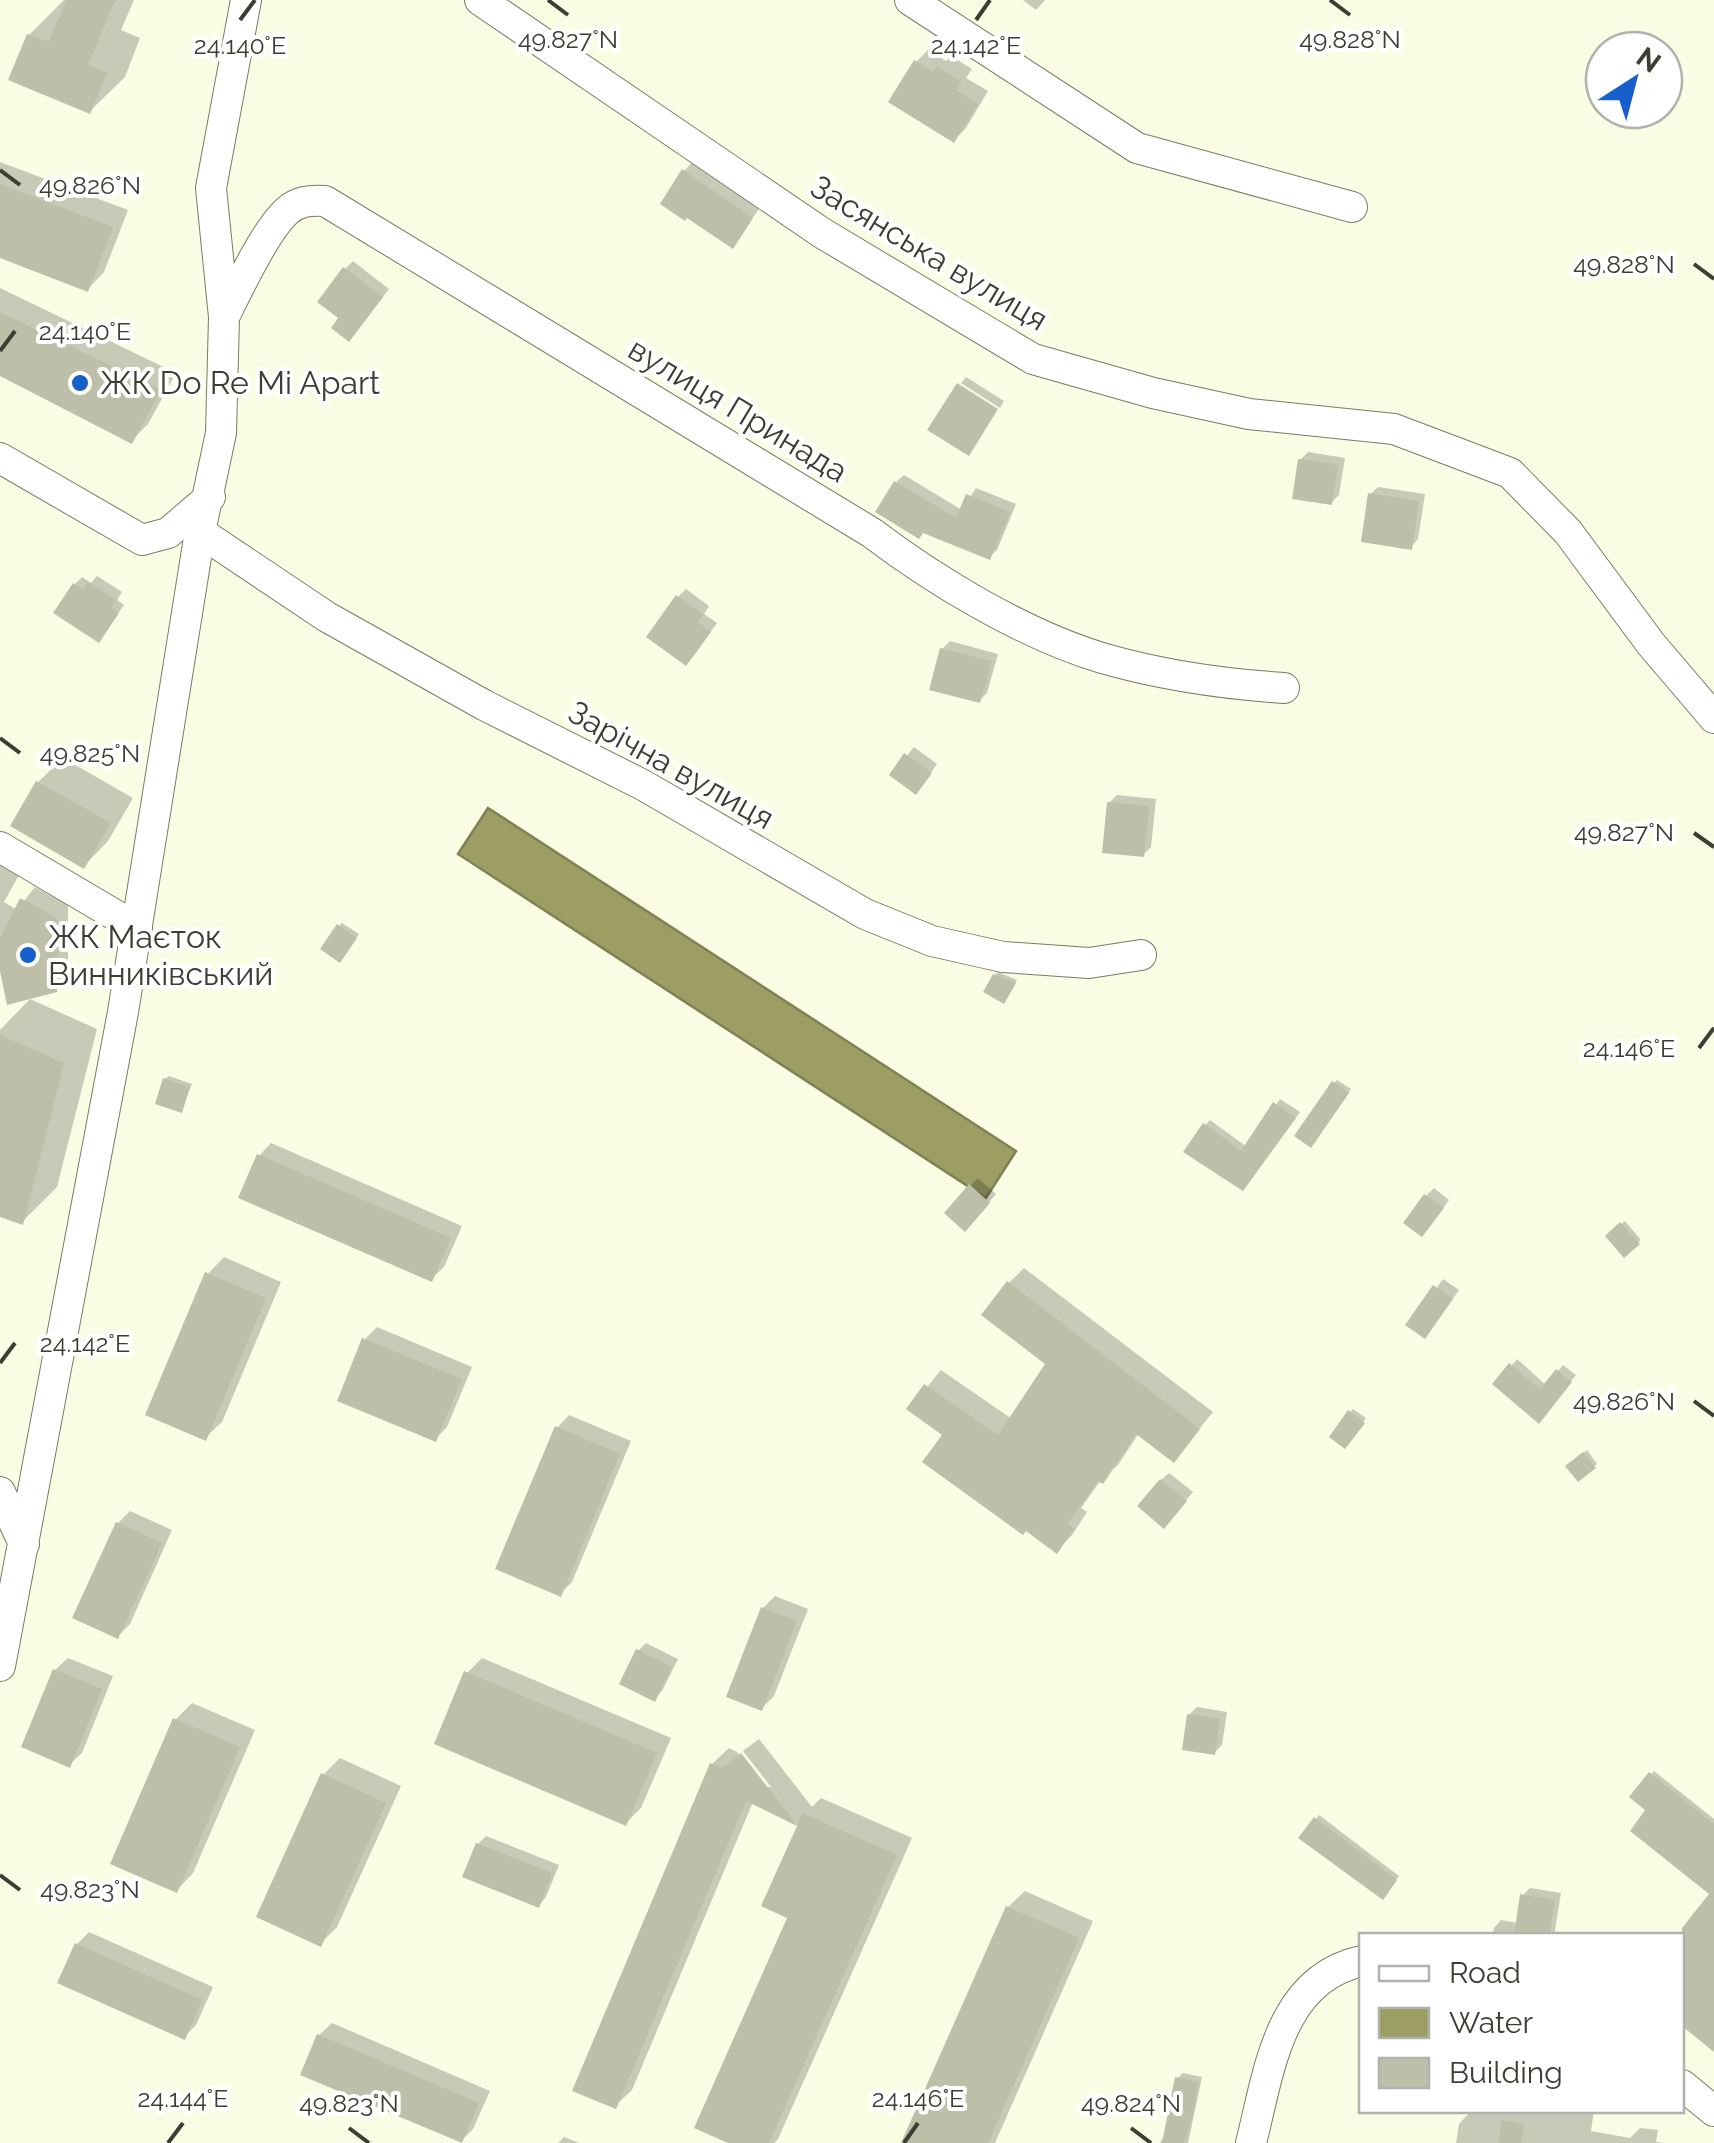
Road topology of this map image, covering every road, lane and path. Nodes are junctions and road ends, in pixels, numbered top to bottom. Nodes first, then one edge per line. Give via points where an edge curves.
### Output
1 (246, 0) edge
2 (480, 0) edge
3 (910, 0) edge
4 (1352, 207) dead end
5 (224, 317) junction
6 (0, 458) edge
7 (210, 497) junction
8 (200, 532) junction
9 (1284, 688) dead end
10 (1714, 718) edge
11 (0, 847) edge
12 (137, 928) junction
13 (1141, 956) dead end
14 (0, 1492) edge
15 (24, 1544) junction
16 (0, 1666) edge
17 (1359, 1962) edge
18 (1684, 2088) edge
19 (1714, 2111) edge
20 (1252, 2143) edge

1 - 5 street via 211,188
2 - 10 street, Засянська вулиця via 822,233 1033,359 1249,414 1394,429 1510,473 1568,532
3 - 4 street via 1137,148
5 - 7 street via 222,434
5 - 9 street, вулиця Принада via 286,211 306,200 325,201 913,564 1038,632 1144,669
6 - 7 street via 142,540 168,533
7 - 8 street
8 - 12 street
8 - 13 street, Зарічна вулиця via 326,616 643,785 865,914 932,942 1003,956 1089,963
11 - 12 street
12 - 15 street
14 - 15 street
15 - 16 street
17 - 20 street via 1323,1976 1288,2017
18 - 19 street

